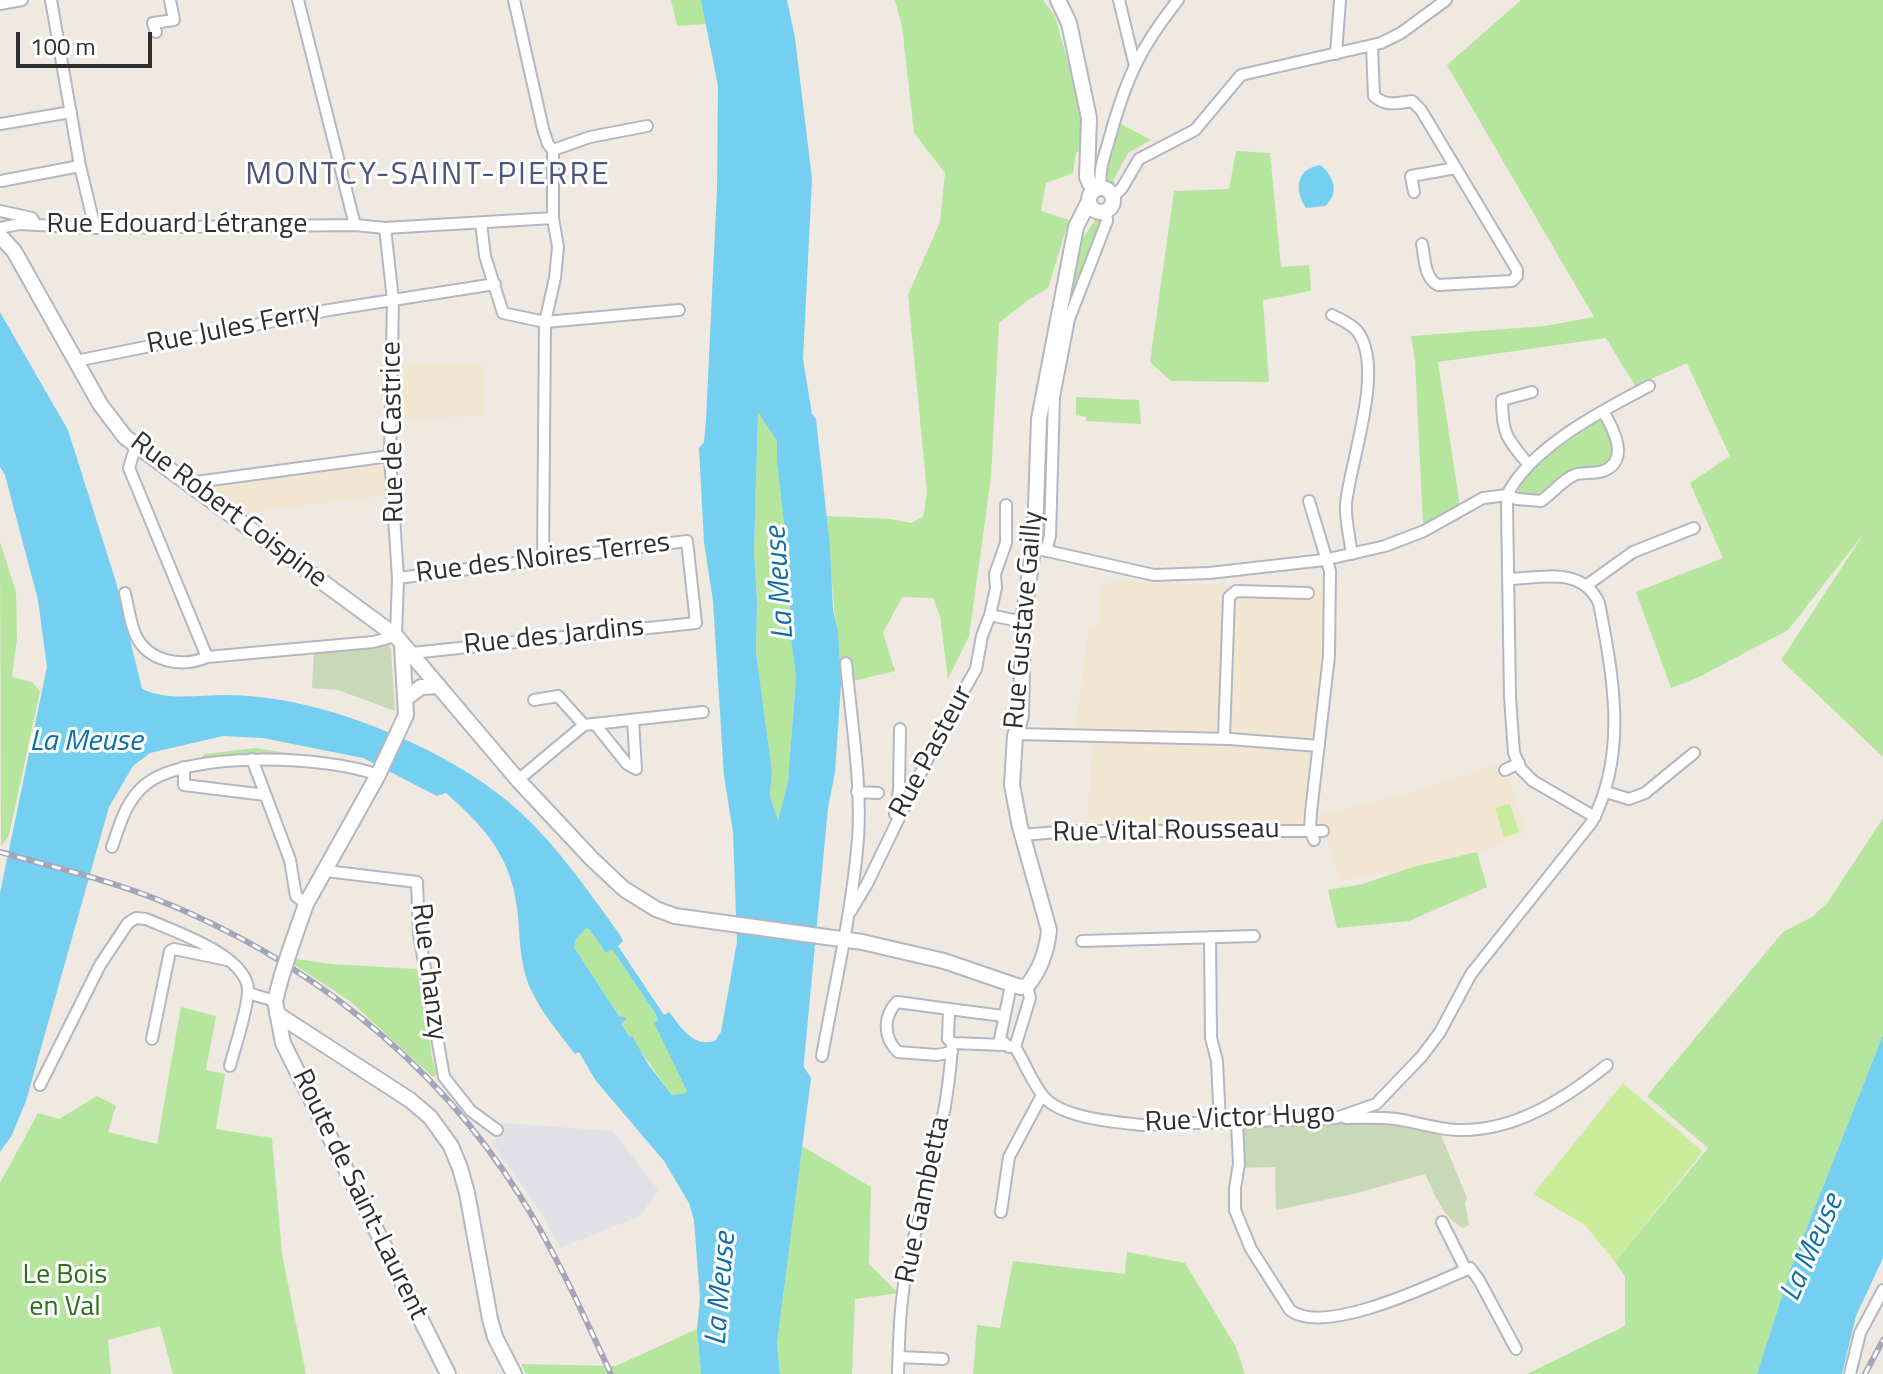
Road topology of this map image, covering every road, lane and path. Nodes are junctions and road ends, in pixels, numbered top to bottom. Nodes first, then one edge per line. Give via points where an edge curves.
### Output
1 (22, 0) edge
2 (51, 0) edge
3 (170, 0) edge
4 (298, 0) edge
5 (514, 0) edge
6 (1058, 0) edge
7 (1119, 0) edge
8 (1178, 0) edge
9 (1340, 0) edge
10 (1446, 0) edge
11 (0, 4) edge
12 (156, 32) dead end
13 (1372, 46) junction
14 (1336, 54) junction
15 (1134, 62) junction
16 (71, 112) junction
17 (0, 124) edge
18 (647, 126) dead end
19 (553, 150) junction
20 (80, 166) junction
21 (1456, 168) junction
22 (1, 181) edge
23 (1414, 192) dead end
24 (1101, 200) junction
25 (0, 211) edge
26 (553, 218) junction
27 (481, 223) junction
28 (35, 224) junction
29 (355, 225) junction
30 (0, 228) edge
31 (95, 228) junction
32 (385, 228) junction
33 (0, 236) edge
34 (1422, 244) dead end
35 (495, 284) junction
36 (393, 300) junction
37 (679, 310) dead end
38 (1332, 315) dead end
39 (545, 322) junction
40 (76, 361) junction
41 (1649, 386) dead end
42 (1532, 392) dead end
43 (1603, 411) junction
44 (136, 445) junction
45 (390, 456) junction
46 (1529, 465) junction
47 (188, 483) junction
48 (1507, 495) junction
49 (1309, 501) dead end
50 (1006, 505) dead end
51 (1694, 528) dead end
52 (1040, 550) junction
53 (1352, 554) junction
54 (543, 559) junction
55 (1328, 560) junction
56 (398, 578) junction
57 (1508, 579) junction
58 (1587, 585) junction
59 (125, 593) dead end
60 (1308, 593) dead end
61 (990, 615) junction
62 (1023, 622) junction
63 (696, 623) joint
64 (403, 645) junction
65 (207, 657) junction
66 (846, 663) dead end
67 (439, 686) junction
68 (405, 699) junction
69 (534, 700) dead end
70 (703, 712) dead end
71 (633, 720) junction
72 (590, 724) junction
73 (900, 729) dead end
74 (1016, 734) junction
75 (1224, 738) junction
76 (1319, 746) junction
77 (1694, 753) dead end
78 (252, 759) junction
79 (1519, 763) junction
80 (184, 767) junction
81 (1505, 770) dead end
82 (379, 773) junction
83 (518, 780) junction
84 (857, 792) junction
85 (1606, 792) junction
86 (878, 793) dead end
87 (265, 795) junction
88 (1595, 817) junction
89 (894, 824) junction
90 (1323, 831) dead end
91 (1022, 835) junction
92 (1312, 835) junction
93 (112, 847) dead end
94 (326, 871) junction
95 (306, 904) junction
96 (848, 917) junction
97 (1254, 936) dead end
98 (1210, 937) junction
99 (839, 938) junction
100 (1082, 941) dead end
101 (229, 959) junction
102 (1019, 986) junction
103 (248, 993) junction
104 (276, 1008) junction
105 (949, 1009) junction
106 (1003, 1016) junction
107 (152, 1039) dead end
108 (1009, 1046) junction
109 (952, 1048) junction
110 (822, 1056) dead end
111 (1607, 1065) dead end
112 (230, 1066) dead end
113 (40, 1085) dead end
114 (1042, 1095) junction
115 (1336, 1118) junction
116 (1220, 1123) junction
117 (1237, 1123) junction
118 (497, 1130) dead end
119 (1001, 1212) dead end
120 (1442, 1222) dead end
121 (1466, 1270) junction
122 (1883, 1290) edge
123 (1516, 1349) dead end
124 (899, 1357) junction
125 (943, 1359) dead end
126 (448, 1374) edge
127 (514, 1374) edge
128 (898, 1374) edge
129 (1850, 1374) edge

1 - 11 street
2 - 16 street
3 - 12 street via 174,20 153,23
4 - 29 street
5 - 19 street via 543,129
6 - 24 street via 1069,23 1089,118 1087,177
7 - 15 street
8 - 15 street
9 - 14 street
10 - 13 street via 1401,33
13 - 14 street
13 - 21 street via 1374,96 1381,103 1416,104
14 - 24 street via 1241,75 1195,130 1139,159 1122,188
15 - 24 street via 1100,167
16 - 17 street
16 - 20 street
18 - 19 street
19 - 26 street
20 - 22 street
20 - 31 street
21 - 23 street via 1411,176
21 - 34 street via 1517,276 1512,281 1438,285 1427,275
24 - 52 street, Rue Gustave Gailly via 1107,221 1069,319 1054,397 1049,528
24 - 52 street, Rue Gustave Gailly via 1080,216 1039,419
25 - 28 street via 32,218
26 - 27 street, Rue Edouard Létrange
26 - 39 street via 558,247
27 - 32 street, Rue Edouard Létrange
27 - 35 street
28 - 30 street, Rue Edouard Létrange
28 - 31 street, Rue Edouard Létrange
29 - 31 street, Rue Edouard Létrange
29 - 32 street, Rue Edouard Létrange
32 - 36 street, Rue de Castrice
33 - 40 street, Rue Robert Coispine via 14,251
35 - 36 street, Rue Jules Ferry
35 - 39 street via 503,313
36 - 40 street, Rue Jules Ferry
36 - 45 street, Rue de Castrice
37 - 39 street
38 - 53 street via 1359,333 1366,352 1363,424 1346,506
39 - 54 street
40 - 44 street, Rue Robert Coispine via 110,421
41 - 43 street
42 - 46 street via 1502,400 1502,426
43 - 46 street
43 - 48 street via 1618,444 1612,466 1576,474 1541,501
44 - 47 street, Rue Robert Coispine
44 - 65 street via 129,468
45 - 47 street
45 - 56 street, Rue de Castrice
46 - 48 street
47 - 64 street, Rue Robert Coispine
48 - 53 street via 1483,498 1424,531
48 - 57 street
49 - 55 street
50 - 61 street, Rue Pasteur via 1006,543 995,574
51 - 58 street via 1633,552
52 - 55 street via 1154,575
52 - 62 street, Rue Gustave Gailly
53 - 55 street
54 - 56 street, Rue des Noires Terres
54 - 63 street, Rue des Noires Terres via 687,541
55 - 76 street via 1329,656
56 - 64 street, Rue de Castrice
57 - 58 street via 1569,577
57 - 79 street via 1510,697
58 - 85 street, Rue Victor Hugo via 1599,603 1615,704
59 - 65 street, Rue des Jardins via 135,635 148,653 175,662
60 - 75 street via 1236,591 1229,597
61 - 62 street
61 - 89 street, Rue Pasteur via 976,669
62 - 74 street, Rue Gustave Gailly
63 - 64 street, Rue des Jardins
64 - 65 street, Rue des Jardins via 373,642
64 - 67 street, Rue Robert Coispine
64 - 68 street
66 - 84 street
67 - 68 street via 421,687
67 - 83 street, Rue Robert Coispine
68 - 82 street via 406,715
69 - 72 street via 558,696
70 - 71 street
71 - 72 street
71 - 72 street via 636,769
72 - 83 street
73 - 89 street
74 - 75 street
74 - 91 street, Rue Gustave Gailly via 1012,785
75 - 76 street
76 - 92 street
77 - 85 street via 1645,793 1629,799
78 - 80 street
78 - 82 street
78 - 87 street
79 - 81 street
79 - 88 street via 1533,781
80 - 87 street via 184,785
80 - 93 street via 153,779 134,795
82 - 94 street
83 - 99 street, Rue Robert Coispine via 624,889 656,909 701,921
84 - 86 street
84 - 96 street via 858,839
85 - 88 street, Rue Victor Hugo
87 - 95 street via 290,860 296,896
88 - 115 street, Rue Victor Hugo via 1471,974 1422,1056 1376,1104
89 - 96 street, Rue Pasteur
90 - 92 street, Rue Vital Rousseau
91 - 92 street, Rue Vital Rousseau
91 - 102 street, Rue Gustave Gailly via 1049,930 1040,966
94 - 95 street
94 - 118 street, Rue Chanzy via 417,882 419,934 444,1077 471,1111
95 - 104 street, bridge
96 - 99 street
97 - 98 street
98 - 100 street
98 - 116 street via 1211,1038
99 - 102 street, Rue Robert Coispine via 944,961
99 - 110 street
101 - 103 street via 246,980
101 - 107 street via 170,951
101 - 113 street via 146,919 128,923 100,965
102 - 106 street
102 - 108 street via 1030,998
103 - 104 street
103 - 112 street
104 - 126 street, Route de Saint-Laurent via 283,1043
104 - 127 street via 410,1100 451,1146 467,1193 490,1319
105 - 106 street
105 - 109 street, Rue Gambetta
105 - 109 street via 897,1002 885,1022 898,1052 937,1055
106 - 108 street via 1000,1039
108 - 109 street
108 - 114 street
109 - 124 street, Rue Gambetta via 951,1079 908,1260
111 - 115 street via 1570,1095 1542,1109 1480,1128
114 - 116 street, Rue Victor Hugo via 1062,1108 1114,1122
114 - 119 street via 1009,1157
115 - 117 street, Rue Victor Hugo
116 - 117 street, Rue Victor Hugo
117 - 121 street via 1235,1210 1251,1249 1298,1317 1385,1305
120 - 121 street
121 - 123 street via 1470,1268 1479,1280
122 - 129 street via 1860,1333
124 - 125 street
124 - 128 street, Rue Gambetta

